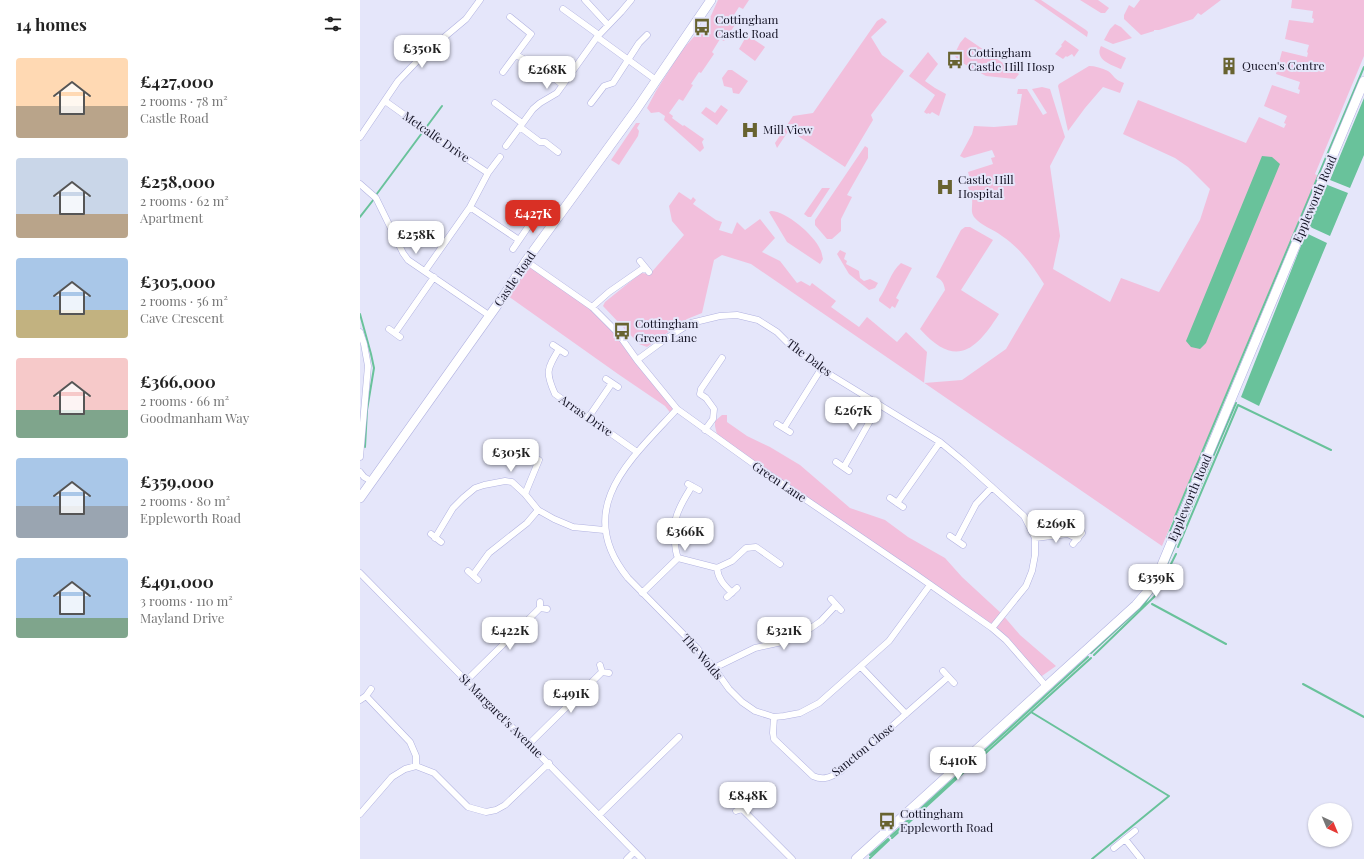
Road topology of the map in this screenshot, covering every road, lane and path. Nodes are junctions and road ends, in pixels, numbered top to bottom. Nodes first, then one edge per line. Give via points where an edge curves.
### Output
1 (480, 0) edge
2 (585, 0) edge
3 (631, 0) edge
4 (711, 0) edge
5 (563, 9) dead end
6 (510, 17) dead end
7 (608, 25) junction
8 (648, 35) dead end
9 (598, 36) junction
10 (516, 55) junction
11 (628, 60) junction
12 (503, 72) dead end
13 (656, 80) junction
14 (1364, 81) edge
15 (563, 84) junction
16 (385, 101) junction
17 (495, 103) dead end
18 (591, 103) dead end
19 (521, 125) junction
20 (360, 137) edge
21 (506, 146) dead end
22 (558, 152) dead end
23 (500, 157) dead end
24 (488, 173) junction
25 (360, 184) edge
26 (470, 207) junction
27 (528, 227) dead end
28 (519, 240) junction
29 (513, 249) dead end
30 (526, 261) junction
31 (640, 261) dead end
32 (425, 271) junction
33 (434, 277) junction
34 (592, 307) junction
35 (490, 316) junction
36 (389, 329) dead end
37 (360, 332) edge
38 (395, 333) junction
39 (400, 337) dead end
40 (565, 353) dead end
41 (722, 358) dead end
42 (637, 360) junction
43 (821, 369) junction
44 (606, 379) dead end
45 (612, 383) junction
46 (618, 387) dead end
47 (879, 405) junction
48 (677, 409) junction
49 (588, 418) junction
50 (777, 424) dead end
51 (784, 428) junction
52 (705, 430) junction
53 (790, 432) dead end
54 (940, 442) junction
55 (637, 452) junction
56 (360, 457) edge
57 (539, 460) dead end
58 (836, 462) dead end
59 (360, 472) edge
60 (371, 481) junction
61 (992, 486) junction
62 (699, 490) dead end
63 (525, 494) junction
64 (360, 498) edge
65 (890, 498) dead end
66 (897, 503) junction
67 (903, 507) dead end
68 (538, 510) junction
69 (604, 530) junction
70 (950, 536) dead end
71 (1035, 538) junction
72 (957, 540) junction
73 (441, 542) dead end
74 (1074, 544) dead end
75 (963, 545) dead end
76 (678, 558) junction
77 (777, 559) dead end
78 (717, 568) junction
79 (360, 573) edge
80 (473, 575) dead end
81 (930, 585) junction
82 (736, 588) dead end
83 (642, 593) junction
84 (831, 599) dead end
85 (542, 606) dead end
86 (992, 628) junction
87 (600, 665) dead end
88 (861, 667) junction
89 (714, 668) junction
90 (943, 671) dead end
91 (602, 672) junction
92 (609, 673) dead end
93 (948, 677) junction
94 (466, 681) junction
95 (954, 683) dead end
96 (1046, 686) junction
97 (371, 689) dead end
98 (366, 696) junction
99 (360, 700) edge
100 (906, 714) junction
101 (774, 716) junction
102 (679, 737) dead end
103 (529, 744) junction
104 (549, 764) junction
105 (416, 766) junction
106 (741, 808) dead end
107 (361, 809) edge
108 (599, 815) junction
109 (1135, 830) dead end
110 (1125, 839) junction
111 (1114, 848) dead end
112 (634, 852) junction
113 (627, 859) edge
114 (642, 859) edge
115 (792, 859) edge
116 (856, 859) edge
117 (1141, 859) edge

1 - 16 street via 466,19 423,55 398,82
2 - 7 street
3 - 7 street
4 - 13 street, Castle Road
5 - 9 street
6 - 10 street via 531,34
7 - 9 street
8 - 11 street via 639,43
9 - 11 street
9 - 15 street
10 - 12 street
10 - 15 street
11 - 13 street
11 - 18 street via 613,83 604,86
13 - 30 street, Castle Road
14 - 96 street, Eppleworth Road via 1154,584 1136,605
15 - 19 street via 558,93 533,109
16 - 20 street
16 - 24 street, Metcalfe Drive
17 - 19 street
19 - 21 street
19 - 22 street via 540,142 545,142
23 - 24 street
24 - 26 street
25 - 32 street via 376,198 403,253 414,265
26 - 28 street
26 - 32 street
27 - 28 street
28 - 29 street
30 - 34 street, Green Lane
30 - 35 street, Castle Road
31 - 34 street via 647,269 609,292
32 - 33 street
33 - 35 street
33 - 38 street
34 - 42 street, Green Lane via 617,332
35 - 60 street, Castle Road
36 - 38 street
37 - 56 street via 368,366
38 - 39 street
40 - 49 street, Arras Drive via 556,347 549,367 549,380 555,394
41 - 52 street via 701,389 700,394 714,409 713,419
42 - 43 street, The Dales via 690,324 720,316 737,315 758,320 777,332
42 - 48 street, Green Lane
43 - 47 street, The Dales
43 - 51 street
44 - 45 street
45 - 46 street
45 - 49 street
47 - 54 street, The Dales
47 - 58 street via 847,469
48 - 52 street, Green Lane
48 - 55 street, The Wolds
49 - 55 street, Arras Drive
50 - 51 street
51 - 53 street
52 - 81 street, Green Lane
54 - 61 street, The Dales
54 - 66 street
55 - 69 street, The Wolds via 622,472 608,499
57 - 63 street
59 - 60 street
60 - 64 street, Castle Road
61 - 71 street, The Dales via 1024,516
61 - 72 street via 976,504
62 - 76 street via 690,485 676,518 675,541
63 - 68 street
63 - 73 street via 512,482 505,481 475,488 453,508 433,536
65 - 66 street
66 - 67 street
68 - 69 street via 573,527
68 - 80 street via 527,523 489,553
69 - 83 street, The Wolds via 618,566
70 - 72 street
71 - 74 street via 1068,534 1080,536
71 - 86 street, The Dales via 1035,555 1026,586
72 - 75 street
76 - 78 street
76 - 83 street
77 - 78 street via 756,547 746,548 732,561
78 - 82 street via 720,581 729,595
79 - 94 street, St Margaret's Avenue
81 - 86 street, Green Lane
81 - 88 street, The Wolds via 889,641
83 - 89 street, The Wolds
84 - 89 street via 839,608 798,637 755,648
85 - 94 street
86 - 96 street, Green Lane via 1006,640
87 - 91 street
88 - 100 street
88 - 101 street, The Wolds via 819,703 800,713
89 - 101 street, The Wolds via 729,690 742,702 754,711
90 - 93 street
91 - 92 street
91 - 103 street
93 - 95 street
93 - 100 street, Sancton Close
94 - 103 street, St Margaret's Avenue
96 - 116 street, Eppleworth Road
97 - 98 street
98 - 99 street
98 - 105 street via 410,742 416,756
100 - 101 street, Sancton Close via 841,771 829,778 821,779 813,776 774,739
102 - 108 street
103 - 104 street, St Margaret's Avenue
104 - 105 street via 505,805 486,812 468,807 434,773
104 - 108 street, St Margaret's Avenue
105 - 107 street via 392,776
106 - 115 street
108 - 112 street, St Margaret's Avenue
109 - 110 street
110 - 111 street
110 - 117 street
112 - 113 street
112 - 114 street, St Margaret's Avenue

